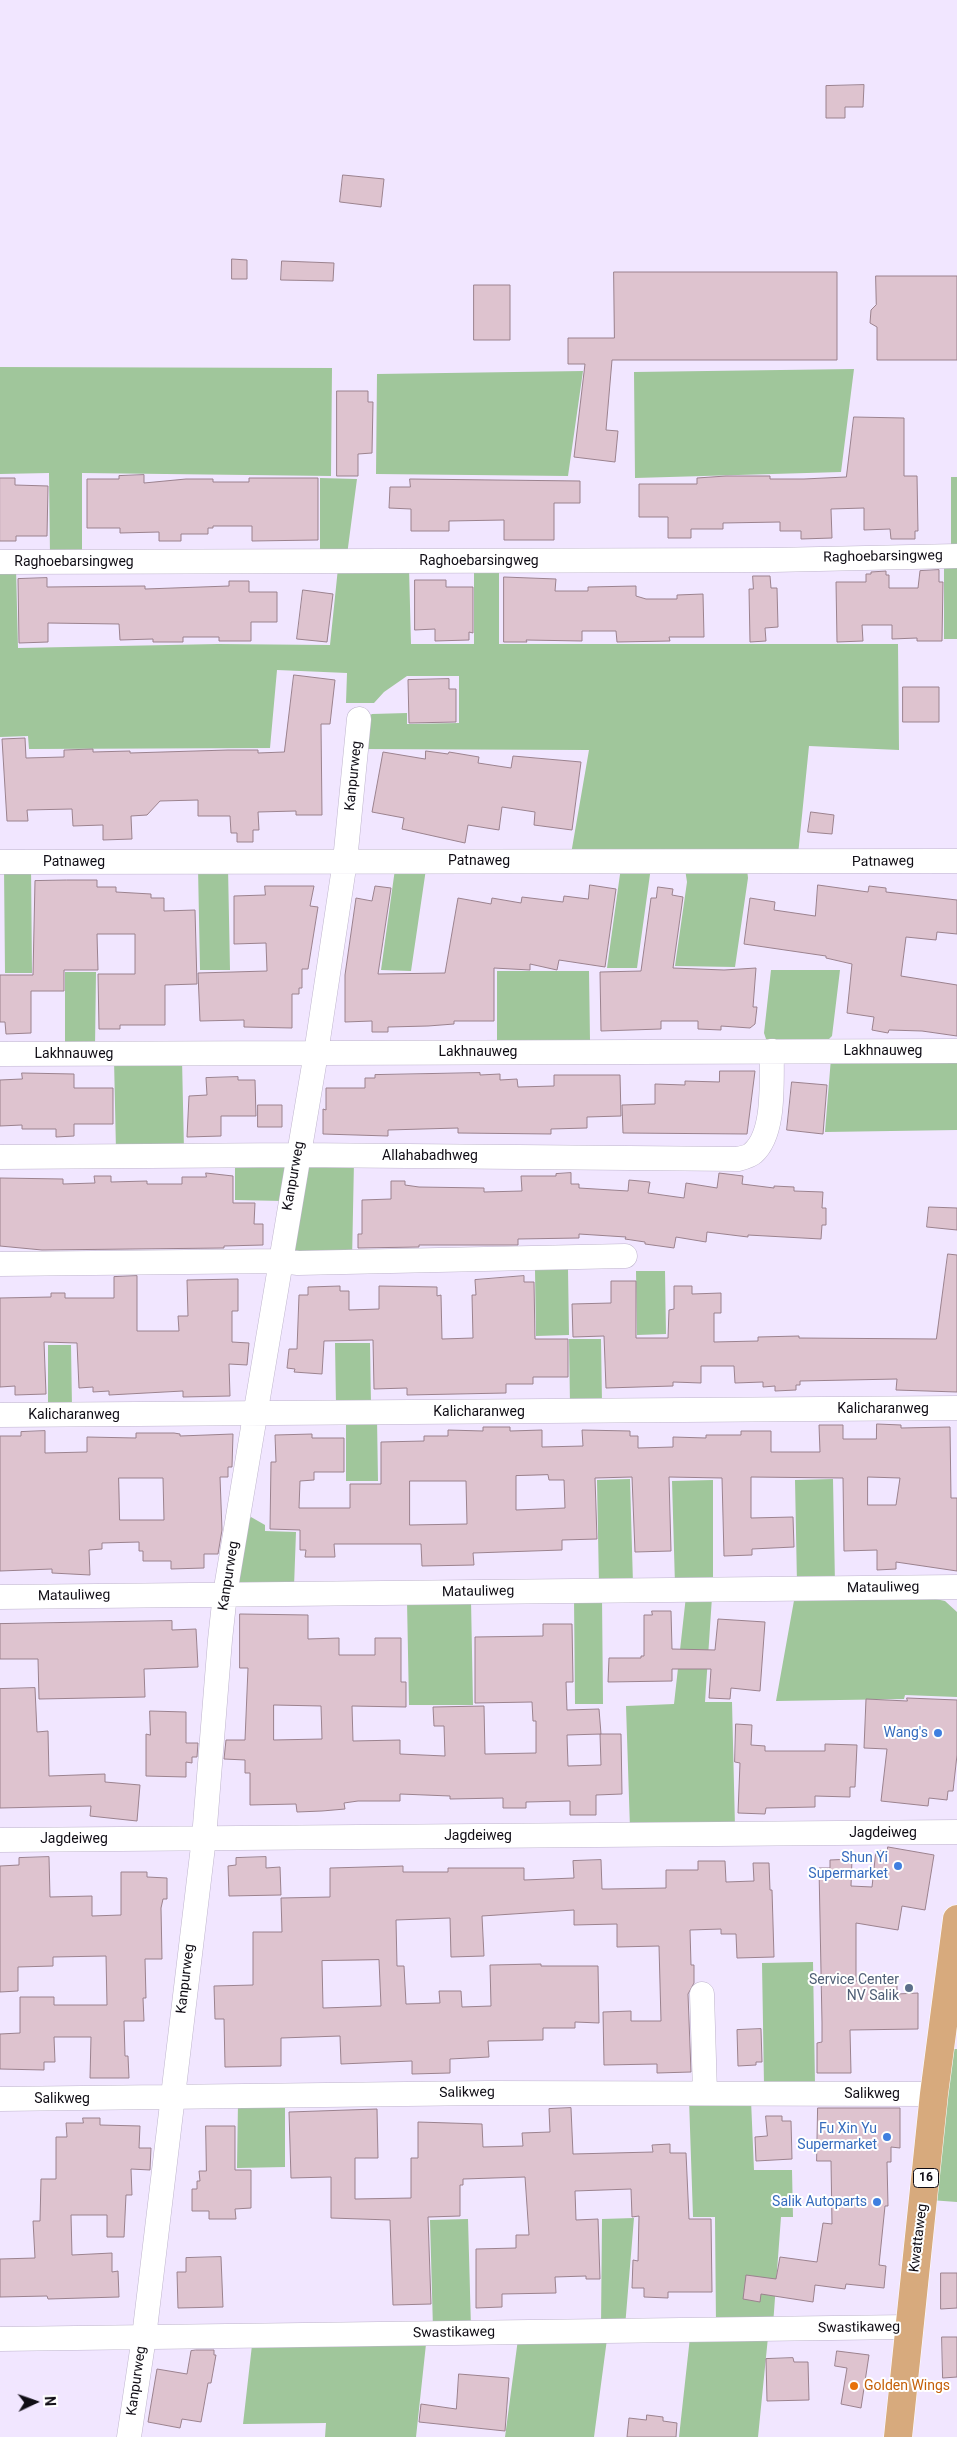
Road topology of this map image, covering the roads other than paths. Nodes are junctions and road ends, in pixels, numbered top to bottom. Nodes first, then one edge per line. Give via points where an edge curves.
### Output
1 (957, 556) edge
2 (0, 562) edge
3 (359, 719) dead end
4 (345, 861) junction
5 (957, 861) edge
6 (0, 862) edge
7 (772, 1051) junction
8 (957, 1051) edge
9 (316, 1053) junction
10 (0, 1054) edge
11 (297, 1155) junction
12 (0, 1157) edge
13 (625, 1256) dead end
14 (280, 1262) junction
15 (0, 1264) edge
16 (957, 1408) edge
17 (256, 1413) junction
18 (0, 1415) edge
19 (957, 1587) edge
20 (225, 1594) junction
21 (0, 1597) edge
22 (957, 1832) edge
23 (204, 1838) junction
24 (0, 1840) edge
25 (957, 1919) edge
26 (702, 1994) dead end
27 (705, 2093) junction
28 (934, 2094) junction
29 (172, 2098) junction
30 (0, 2099) edge
31 (908, 2327) junction
32 (144, 2337) junction
33 (0, 2339) edge
34 (129, 2437) edge
35 (898, 2437) edge

1 - 2 street, Raghoebarsingweg via 773,560
3 - 4 street, Kanpurweg
4 - 5 street, Patnaweg
4 - 6 street, Patnaweg
4 - 9 street, Kanpurweg
7 - 8 street, Lakhnauweg
7 - 9 street, Lakhnauweg
7 - 11 street, Allahabadhweg via 771,1102 766,1133 752,1154 738,1159
9 - 10 street, Lakhnauweg
9 - 11 street, Kanpurweg
11 - 12 street, Allahabadhweg
11 - 14 street, Kanpurweg
13 - 14 street
14 - 15 street
14 - 17 street, Kanpurweg
16 - 17 street, Kalicharanweg
17 - 18 street, Kalicharanweg
17 - 20 street, Kanpurweg
19 - 20 street, Matauliweg
20 - 21 street, Matauliweg
20 - 23 street, Kanpurweg
22 - 23 street, Jagdeiweg
23 - 24 street, Jagdeiweg
23 - 29 street, Kanpurweg
25 - 28 main road, Kwattaweg / 16
26 - 27 street
27 - 28 street, Salikweg
27 - 29 street, Salikweg
28 - 31 main road, Kwattaweg / 16
29 - 30 street, Salikweg
29 - 32 street, Kanpurweg
31 - 32 street, Swastikaweg
31 - 35 main road, Kwattaweg / 16
32 - 33 street, Swastikaweg
32 - 34 street, Kanpurweg

